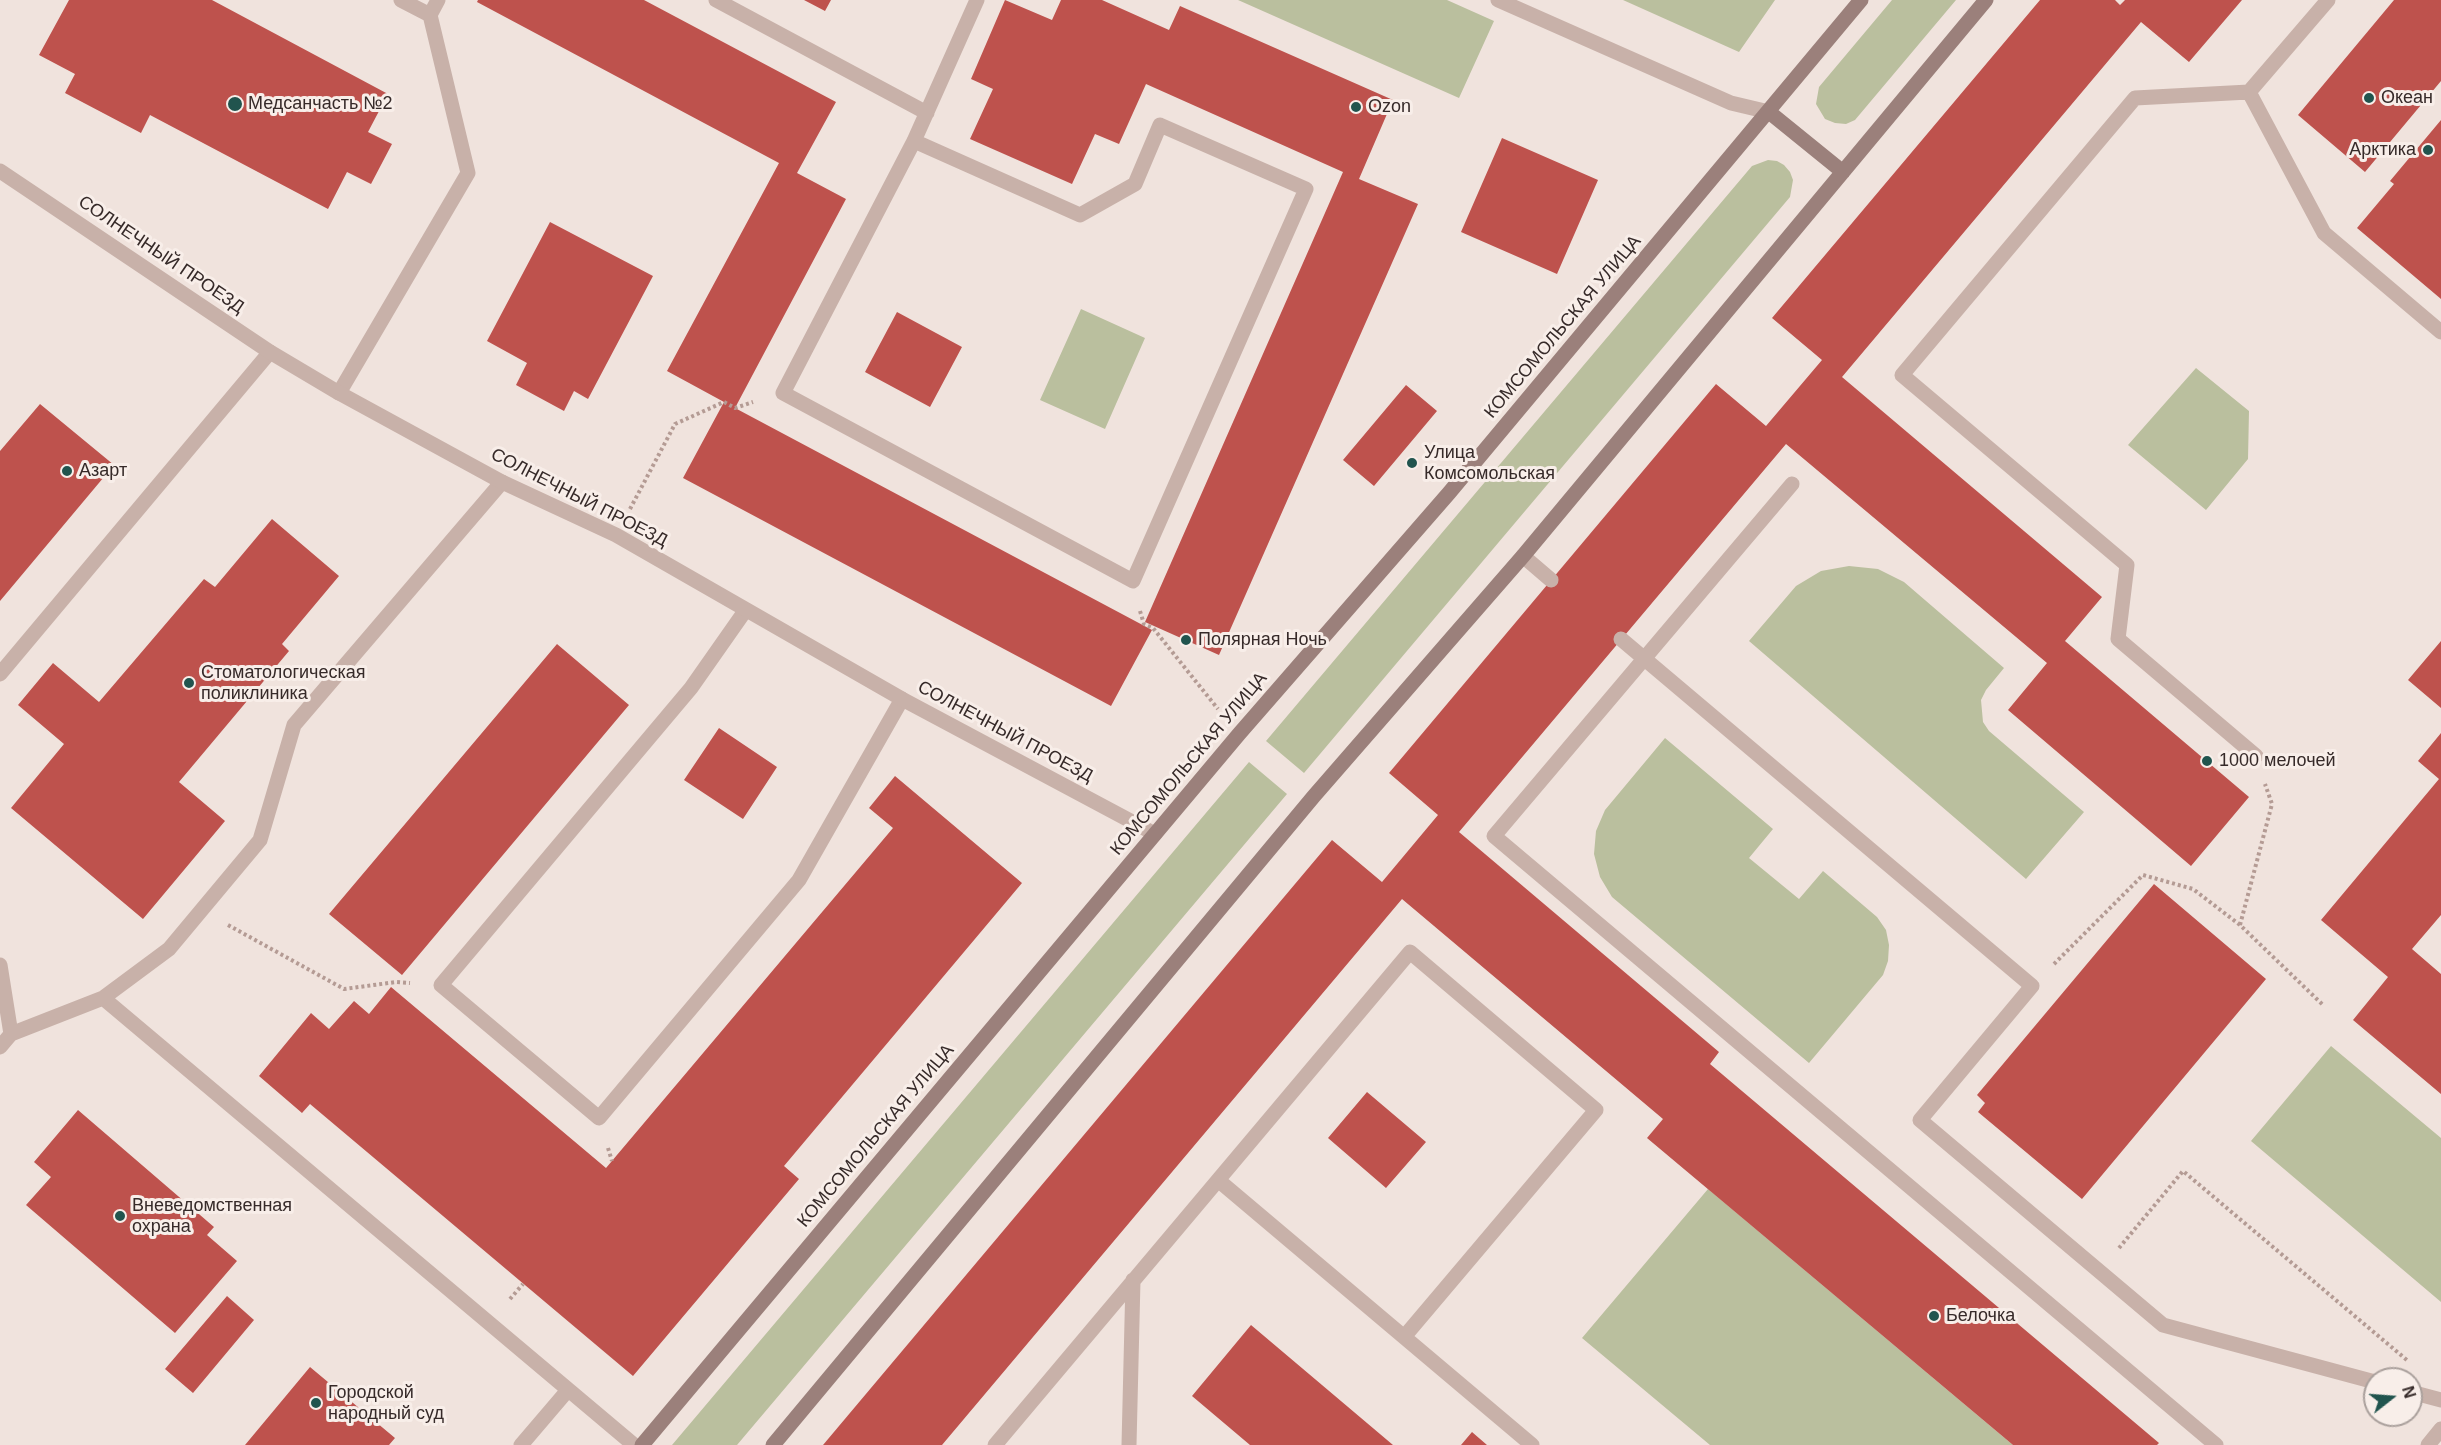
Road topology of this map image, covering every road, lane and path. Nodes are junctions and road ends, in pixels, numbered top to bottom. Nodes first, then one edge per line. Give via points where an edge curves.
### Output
1 (401, 0) edge
2 (438, 0) edge
3 (716, 0) edge
4 (977, 0) edge
5 (1498, 0) edge
6 (1861, 0) edge
7 (1986, 0) edge
8 (2328, 0) edge
9 (430, 15) junction
10 (2249, 92) junction
11 (1769, 112) junction
12 (927, 113) junction
13 (914, 141) junction
14 (0, 171) edge
15 (1843, 172) junction
16 (2441, 332) edge
17 (270, 352) junction
18 (339, 393) junction
19 (783, 393) junction
20 (502, 482) junction
21 (1792, 484) dead end
22 (616, 535) junction
23 (1523, 556) junction
24 (1551, 580) dead end
25 (745, 611) junction
26 (1144, 624) dead end
27 (1622, 639) dead end
28 (1645, 659) junction
29 (0, 674) edge
30 (902, 699) junction
31 (1239, 734) junction
32 (2256, 756) joint
33 (1155, 834) junction
34 (202, 910) junction
35 (2240, 925) junction
36 (0, 965) edge
37 (441, 985) junction
38 (2032, 986) junction
39 (103, 998) junction
40 (2323, 1005) dead end
41 (11, 1034) junction
42 (0, 1047) edge
43 (1218, 1180) junction
44 (2099, 1271) junction
45 (1134, 1280) junction
46 (1404, 1337) junction
47 (2414, 1366) dead end
48 (2363, 1379) edge
49 (568, 1390) junction
50 (2423, 1395) edge
51 (2441, 1400) edge
52 (2441, 1430) edge
53 (521, 1445) edge
54 (634, 1445) edge
55 (642, 1445) edge
56 (772, 1445) edge
57 (995, 1445) edge
58 (1129, 1445) edge
59 (1532, 1445) edge
60 (2216, 1445) edge
61 (2428, 1445) edge

1 - 9 street
2 - 9 street
3 - 12 street
4 - 12 street
5 - 11 street via 1731,103
6 - 11 street, КОМСОМОЛЬСКАЯ УЛИЦА
7 - 15 street
8 - 10 street
9 - 18 street via 468,173
10 - 16 street via 2324,234
10 - 32 street via 2135,98 1902,375 2127,565 2118,639
11 - 15 street
11 - 31 street, КОМСОМОЛЬСКАЯ УЛИЦА via 1449,493
12 - 13 street
13 - 19 street
13 - 19 street via 1080,215 1134,184 1160,125 1306,189 1133,581
14 - 17 street, СОЛНЕЧНЫЙ ПРОЕЗД
15 - 23 street
17 - 18 street, СОЛНЕЧНЫЙ ПРОЕЗД
17 - 29 street
18 - 20 street, СОЛНЕЧНЫЙ ПРОЕЗД
19 - 22 path via 735,408 724,402 675,424
20 - 22 street, СОЛНЕЧНЫЙ ПРОЕЗД
20 - 34 street via 294,724 260,840
21 - 28 street
22 - 25 street, СОЛНЕЧНЫЙ ПРОЕЗД
23 - 24 street
23 - 56 street via 1314,796
25 - 30 street, СОЛНЕЧНЫЙ ПРОЕЗД
25 - 37 street via 691,688
26 - 31 path via 1153,628
27 - 28 street
28 - 38 street
28 - 60 street via 1494,836
30 - 33 street, СОЛНЕЧНЫЙ ПРОЕЗД
30 - 37 street via 799,880 599,1118
31 - 33 street, КОМСОМОЛЬСКАЯ УЛИЦА
32 - 35 path via 2272,804
33 - 55 street, КОМСОМОЛЬСКАЯ УЛИЦА
34 - 37 path via 344,989 396,982
34 - 39 street via 169,949
35 - 38 path via 2193,889 2143,875
35 - 40 path
36 - 41 street
38 - 44 street via 1920,1120
39 - 41 street
39 - 49 street
41 - 42 street
43 - 45 street
43 - 46 street
43 - 46 street via 1410,952 1596,1110
44 - 47 path via 2183,1171
44 - 48 street via 2163,1325
45 - 57 street
45 - 58 street
46 - 59 street
49 - 53 street
49 - 54 street
50 - 51 street
52 - 61 street

